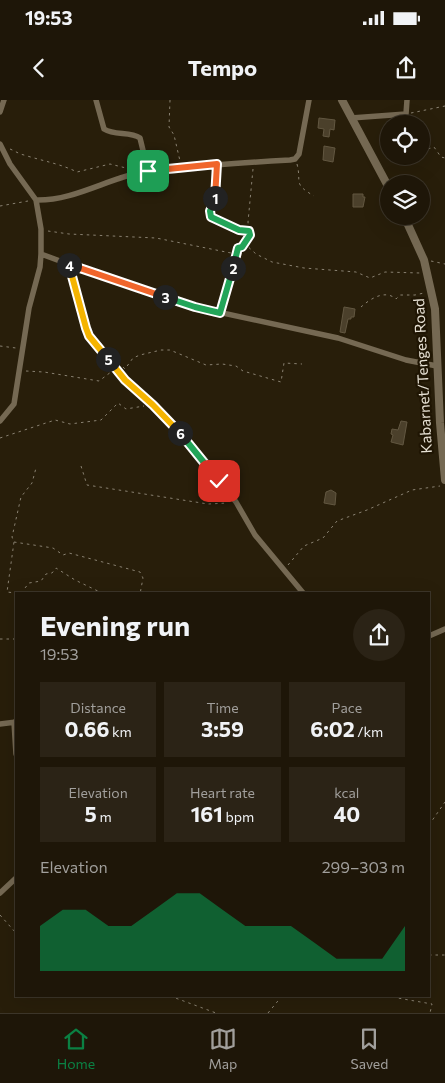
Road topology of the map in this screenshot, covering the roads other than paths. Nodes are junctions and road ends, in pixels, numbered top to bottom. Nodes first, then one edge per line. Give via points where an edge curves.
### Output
1 (4, 100) edge
2 (96, 100) edge
3 (309, 100) edge
4 (342, 100) edge
5 (406, 100) edge
6 (0, 112) edge
7 (351, 118) junction
8 (0, 144) edge
9 (148, 171) junction
10 (382, 175) edge
11 (36, 200) junction
12 (408, 225) edge
13 (41, 254) junction
14 (68, 264) junction
15 (437, 366) junction
16 (0, 421) edge
17 (445, 480) edge
18 (302, 592) edge
19 (445, 629) edge
20 (430, 636) edge
21 (15, 722) edge
22 (0, 724) edge
23 (15, 879) edge
24 (0, 893) edge

1 - 6 street
2 - 9 street via 104,129 140,138
3 - 9 street via 299,154 295,159
4 - 7 street
5 - 7 street via 406,114
7 - 10 street
8 - 11 street via 22,183
9 - 11 street via 82,192
11 - 13 street
12 - 15 street, Kabarnet/Tenges Road via 429,274 435,310
13 - 14 street
13 - 16 street via 28,308 14,404
14 - 15 street via 195,307 329,336 406,360
14 - 18 street via 89,336 125,380 175,427 236,502 255,535
15 - 17 street, Kabarnet/Tenges Road
19 - 20 street
21 - 22 street
23 - 24 street

